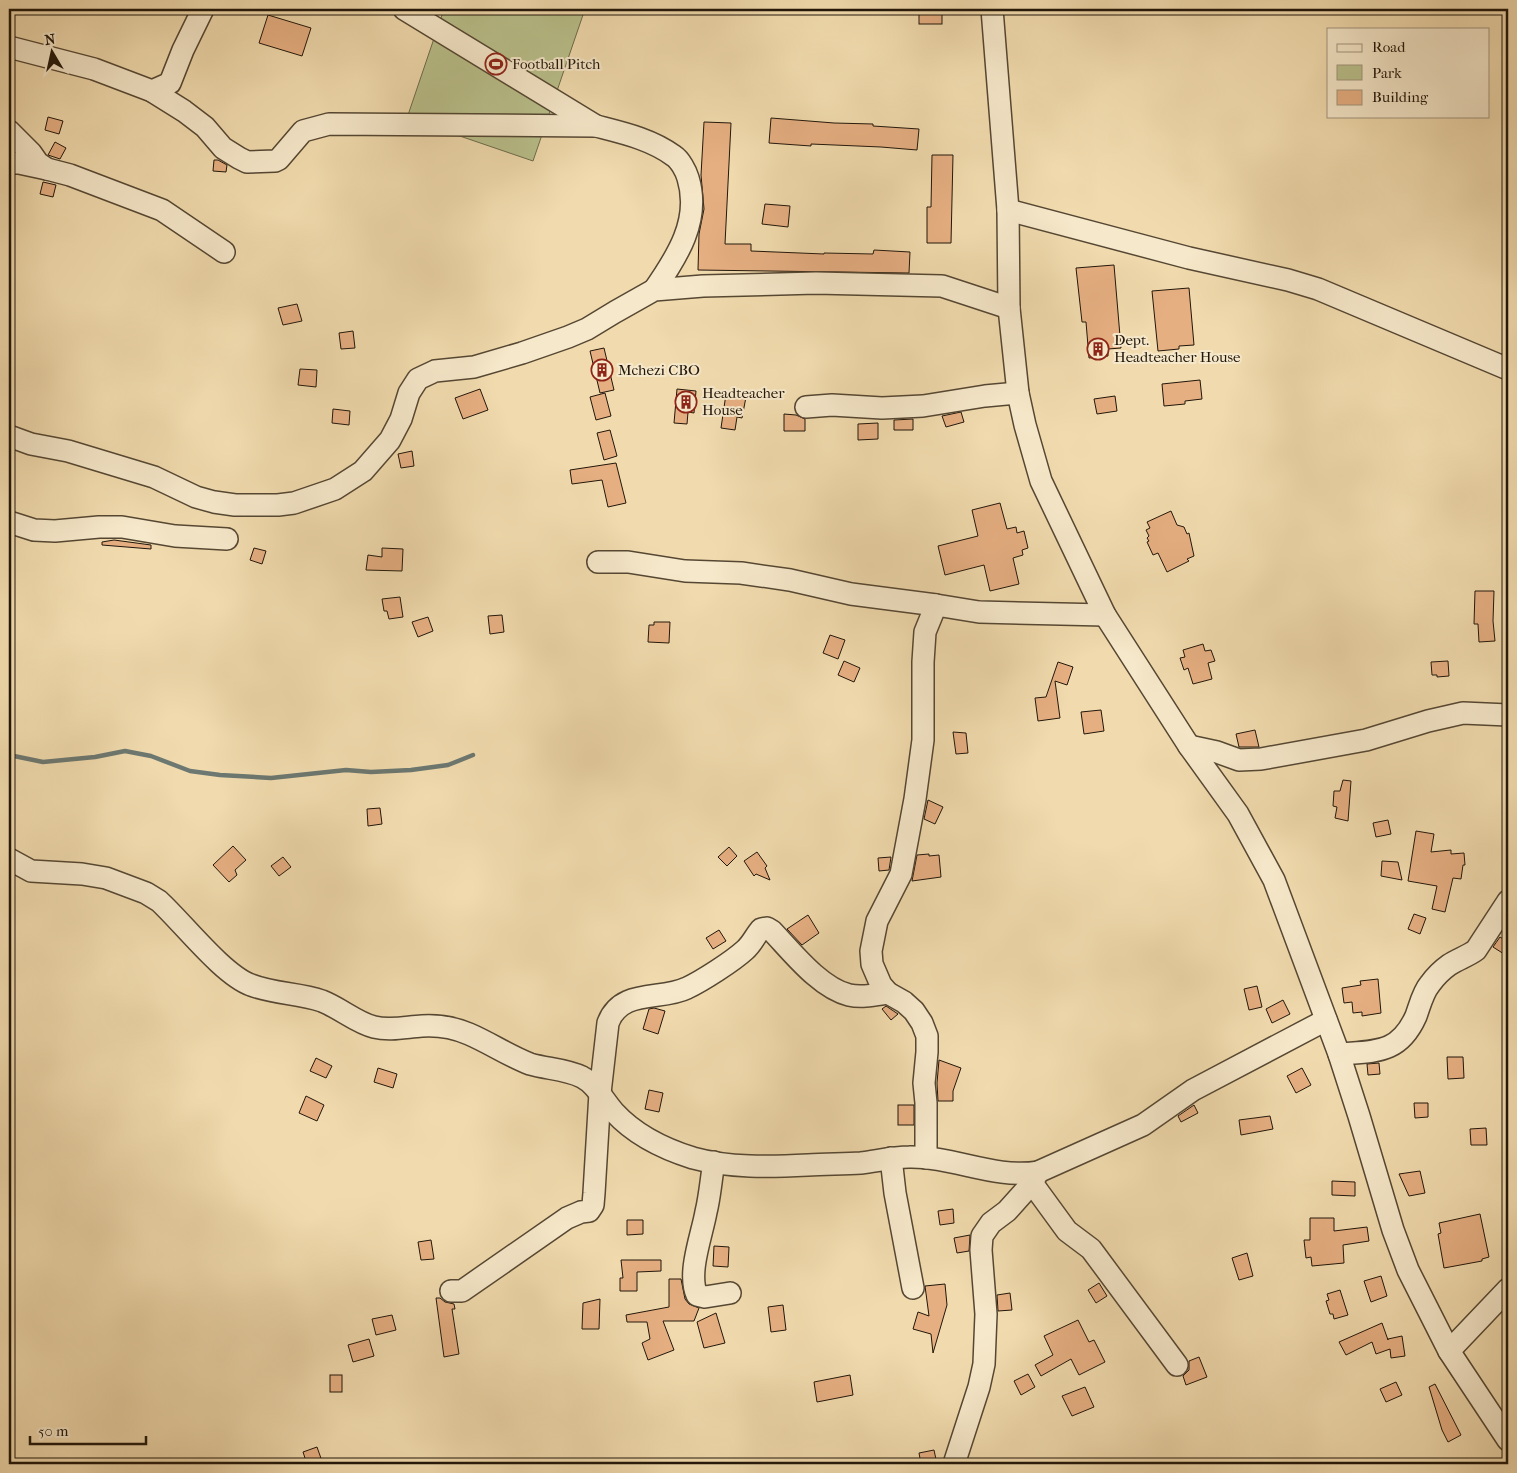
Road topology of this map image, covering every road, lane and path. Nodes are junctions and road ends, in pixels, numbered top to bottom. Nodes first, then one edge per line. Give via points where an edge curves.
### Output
1 (203, 9) edge
2 (404, 9) edge
3 (992, 9) edge
4 (9, 47) edge
5 (152, 91) junction
6 (596, 126) junction
7 (20, 141) edge
8 (9, 162) edge
9 (47, 169) junction
10 (1008, 210) junction
11 (224, 252) dead end
12 (654, 290) junction
13 (1009, 308) junction
14 (1508, 369) edge
15 (1018, 393) junction
16 (806, 407) dead end
17 (9, 436) edge
18 (9, 522) edge
19 (227, 539) dead end
20 (598, 562) dead end
21 (936, 605) junction
22 (1105, 615) junction
23 (1508, 715) edge
24 (1189, 746) junction
25 (9, 859) edge
26 (1508, 901) edge
27 (888, 993) junction
28 (1326, 1020) junction
29 (1339, 1054) junction
30 (600, 1093) junction
31 (892, 1158) junction
32 (926, 1158) junction
33 (714, 1162) junction
34 (1035, 1178) junction
35 (913, 1288) dead end
36 (1508, 1288) edge
37 (451, 1290) dead end
38 (730, 1293) dead end
39 (1449, 1351) junction
40 (1177, 1365) dead end
41 (1508, 1440) edge
42 (954, 1464) edge

1 - 5 street via 170,83
2 - 6 street
3 - 10 street
4 - 5 street via 94,69
5 - 6 street via 205,127 223,148 247,162 275,161 303,131 329,124
6 - 12 street via 654,144 676,157 687,173 692,192 692,214 684,240
7 - 9 street
8 - 9 street
9 - 11 street via 61,171 162,210
10 - 13 street
10 - 14 street via 1318,289
12 - 13 street via 816,283 942,286
12 - 17 street via 568,337 474,367 435,371 418,379 390,440 363,471 335,489 294,503 278,506 214,502 154,477
13 - 15 street
15 - 16 street via 929,406
15 - 22 street via 1041,481
18 - 19 street via 34,530 122,527 175,536
20 - 21 street via 740,573 851,594
21 - 22 street via 979,612
21 - 27 street via 925,632 923,740 901,874 877,921 871,951 875,973
22 - 24 street
23 - 24 street via 1463,713 1366,740 1261,759 1239,760
24 - 28 street via 1238,814 1274,880
25 - 30 street via 31,871 106,878 146,893 159,901 224,966 251,985 318,1000 374,1027 440,1026 455,1029 529,1063 580,1076
26 - 29 street via 1476,950 1450,964 1428,986 1408,1032 1400,1040 1376,1051
27 - 30 street via 849,995 833,988 772,931 761,929 744,951 691,986 640,998 620,1006 612,1014 608,1023
27 - 32 street via 914,1011 927,1036 924,1083
28 - 29 street
28 - 34 street via 1193,1090 1143,1125
29 - 39 street via 1408,1270
30 - 33 street via 614,1113 636,1133 692,1158
30 - 37 street via 593,1205 589,1211 567,1218 462,1291
31 - 32 street
31 - 33 street via 860,1163 779,1166
31 - 35 street via 895,1193
32 - 34 street via 992,1171 1028,1173
33 - 38 street via 695,1255 694,1289 705,1297
34 - 40 street via 1067,1231 1091,1249
34 - 42 street via 982,1236 986,1314 984,1364
36 - 39 street
39 - 41 street

